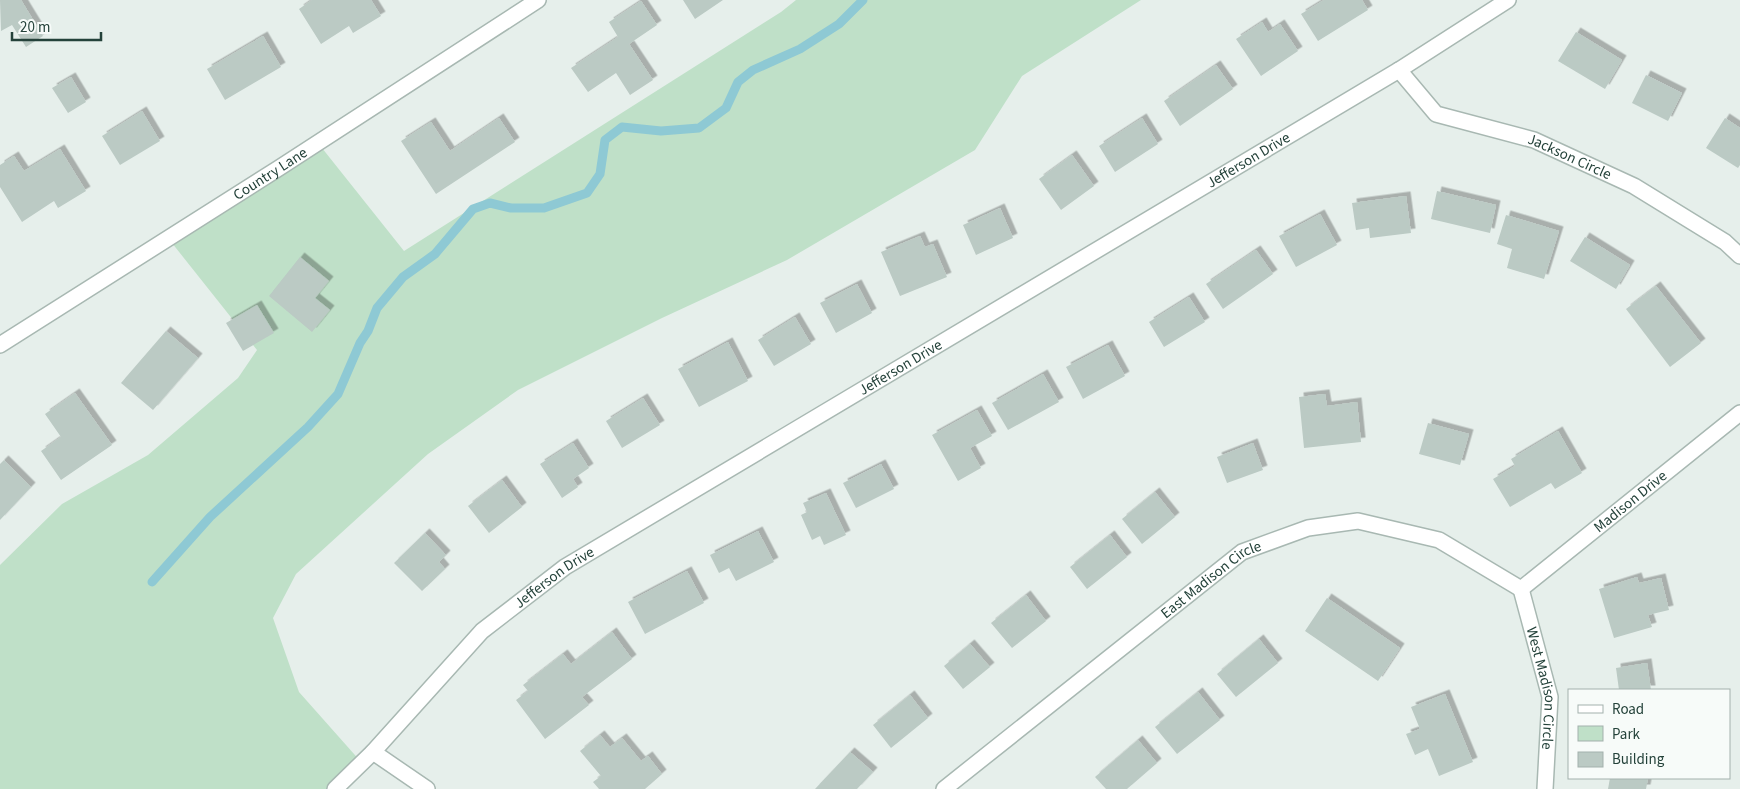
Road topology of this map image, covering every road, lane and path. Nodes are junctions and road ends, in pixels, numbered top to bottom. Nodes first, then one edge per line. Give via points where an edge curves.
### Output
1 (538, 0) edge
2 (1508, 0) edge
3 (1399, 70) junction
4 (1740, 256) edge
5 (0, 345) edge
6 (1740, 413) edge
7 (1521, 589) junction
8 (373, 752) junction
9 (335, 789) edge
10 (427, 789) edge
11 (944, 789) edge
12 (1545, 789) edge

1 - 5 street, Country Lane
2 - 3 street, Jefferson Drive
3 - 4 street, Jackson Circle via 1436,114 1534,140 1634,186 1725,242
3 - 8 street, Jefferson Drive via 565,567 482,631
6 - 7 street, Madison Drive
7 - 11 street, East Madison Circle via 1439,540 1358,521 1308,528 1242,552
7 - 12 street, West Madison Circle via 1550,697
8 - 9 street, Jefferson Drive
8 - 10 street

